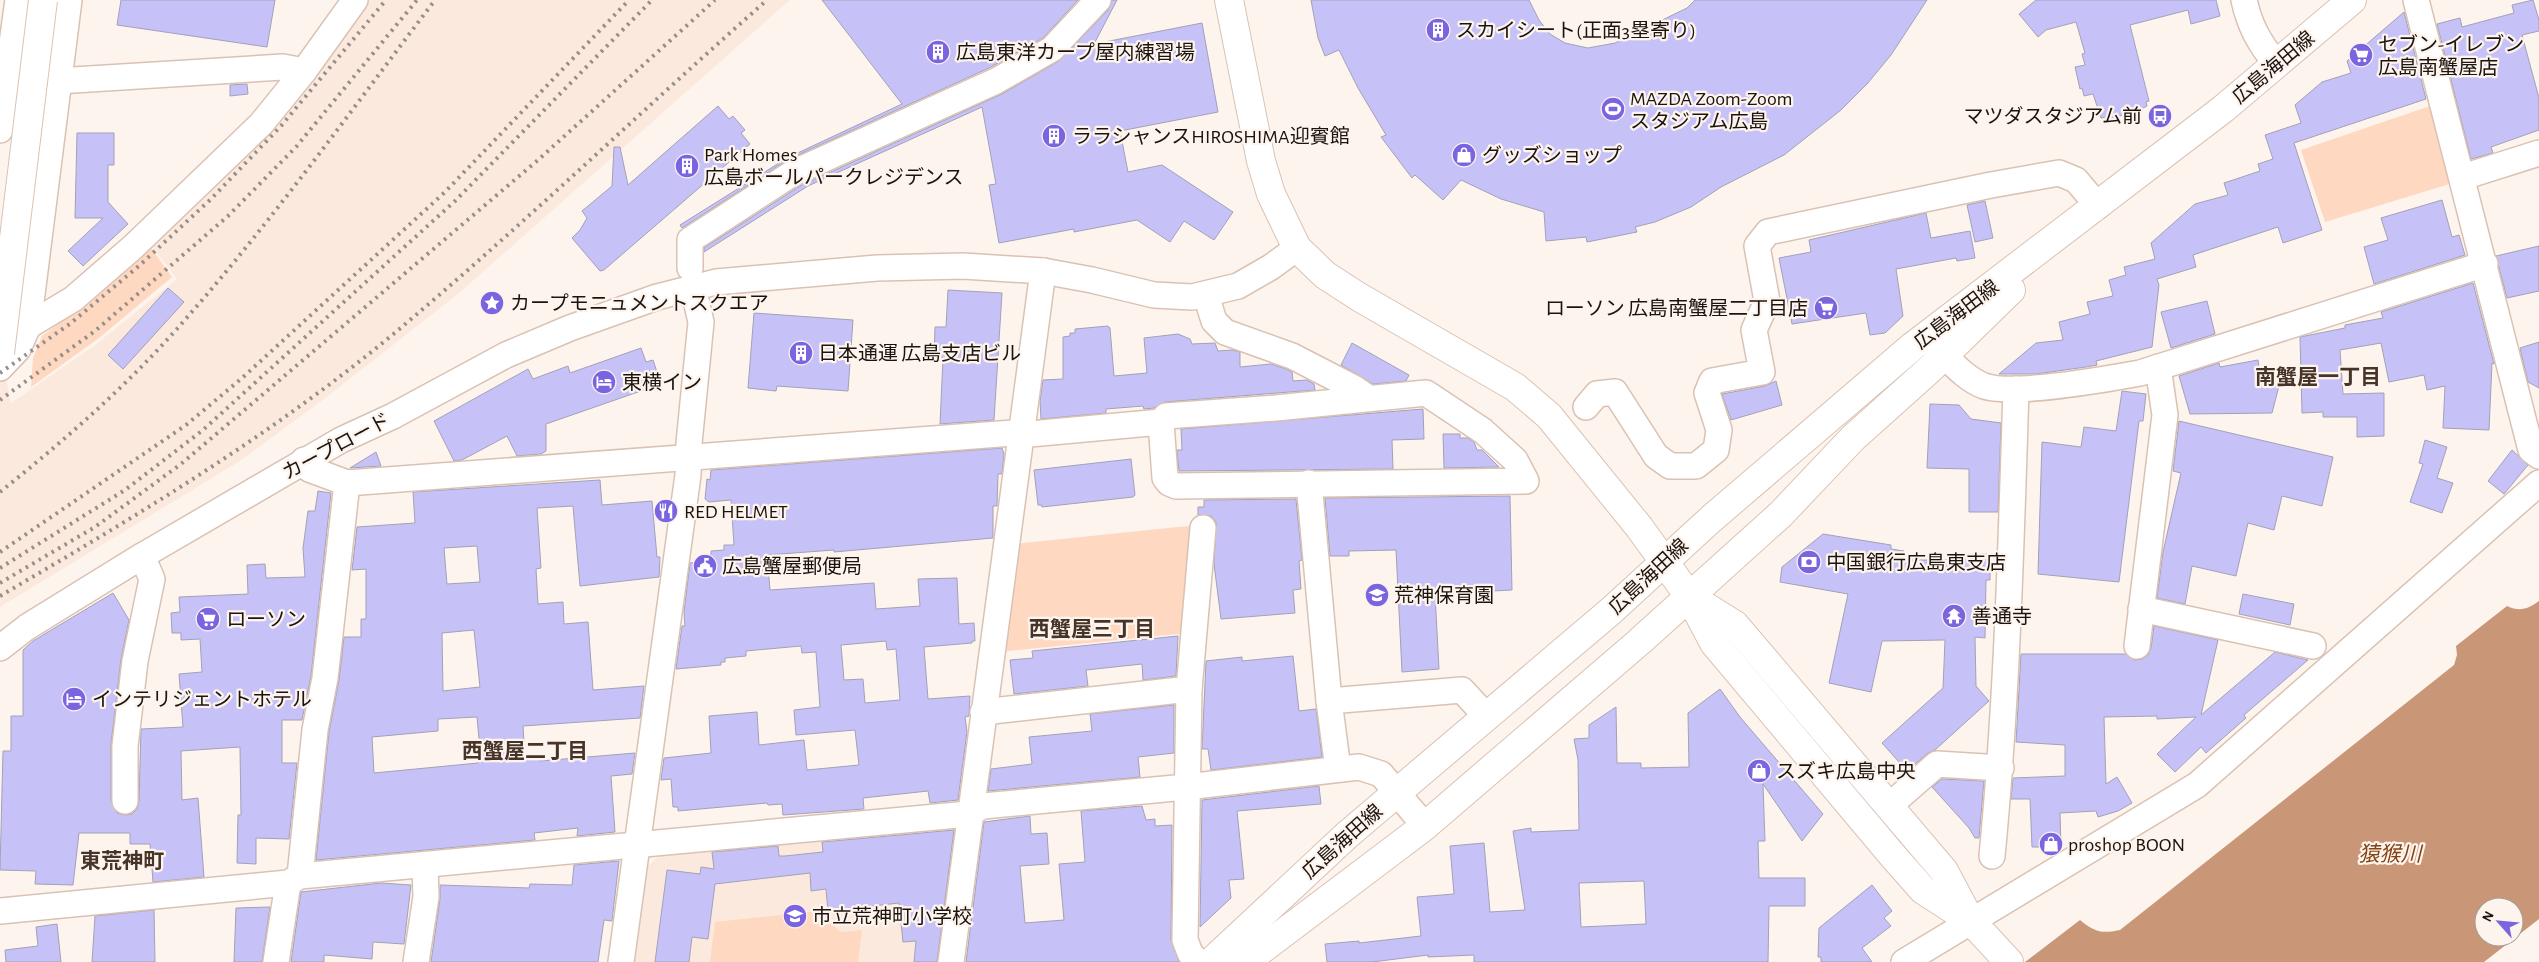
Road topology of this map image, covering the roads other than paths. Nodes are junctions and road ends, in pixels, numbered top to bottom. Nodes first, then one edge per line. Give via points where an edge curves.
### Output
1 (18, 0) edge
2 (43, 0) edge
3 (69, 0) edge
4 (355, 0) edge
5 (1098, 0) edge
6 (1229, 0) edge
7 (2244, 0) edge
8 (2352, 0) edge
9 (2416, 0) edge
10 (2276, 64) junction
11 (304, 72) junction
12 (57, 82) junction
13 (0, 130) edge
14 (2539, 153) edge
15 (2463, 177) junction
16 (2098, 206) junction
17 (1297, 248) junction
18 (2485, 264) junction
19 (1043, 271) junction
20 (691, 277) junction
21 (1206, 295) junction
22 (28, 326) junction
23 (0, 330) edge
24 (0, 353) edge
25 (1944, 355) junction
26 (2158, 367) junction
27 (0, 368) edge
28 (2016, 389) junction
29 (1366, 397) junction
30 (1586, 407) dead end
31 (1161, 422) junction
32 (1022, 433) junction
33 (2539, 456) edge
34 (688, 458) junction
35 (304, 460) junction
36 (347, 483) junction
37 (2539, 483) edge
38 (1309, 484) junction
39 (1203, 528) dead end
40 (142, 556) junction
41 (1663, 563) junction
42 (1689, 596) junction
43 (2141, 609) junction
44 (2137, 646) dead end
45 (2313, 646) dead end
46 (0, 648) edge
47 (1189, 689) junction
48 (1329, 700) junction
49 (983, 712) junction
50 (1486, 717) junction
51 (2000, 768) junction
52 (1338, 769) junction
53 (1186, 787) junction
54 (1397, 793) junction
55 (125, 801) dead end
56 (1889, 806) junction
57 (970, 813) junction
58 (1425, 826) junction
59 (638, 845) junction
60 (1992, 856) dead end
61 (426, 865) junction
62 (294, 879) junction
63 (0, 911) edge
64 (1971, 921) junction
65 (2006, 958) edge
66 (276, 962) edge
67 (416, 962) edge
68 (621, 962) edge
69 (951, 962) edge
70 (1198, 962) edge
71 (1211, 962) edge
72 (1245, 962) edge
73 (1904, 962) edge

1 - 13 street
2 - 24 main road, bridge
3 - 12 street
4 - 11 street
5 - 20 street via 1052,50 996,81 793,174 690,240
6 - 17 main road via 1261,161 1271,194
7 - 10 street via 2259,42
8 - 10 main road, 広島海田線
9 - 15 street
10 - 16 main road, 広島海田線
11 - 12 street via 283,67
11 - 22 street via 261,124 133,247 72,299
12 - 22 street
14 - 15 street
15 - 18 street
16 - 25 main road, 広島海田線
16 - 30 street via 2076,180 2045,174 1768,232 1757,246 1767,301 1754,330 1762,372 1712,381 1707,392 1719,430 1716,450 1696,466 1670,466 1656,456 1615,392 1597,394
16 - 41 main road, 広島海田線 via 1913,346
17 - 21 street, カープロード via 1246,282
17 - 41 main road via 1325,275 1359,297 1532,400 1639,527
18 - 26 street
18 - 33 street via 2531,450
19 - 20 street, カープロード via 963,266 878,268 716,282
19 - 21 street, カープロード via 1154,295 1179,298
19 - 32 street
20 - 34 street via 701,322
20 - 35 street, カープロード via 506,355
21 - 29 street via 1214,321 1225,332 1292,356
22 - 23 street
22 - 27 street via 18,349
25 - 28 street via 1959,370 1984,386
25 - 42 main road, 広島海田線 via 1853,438 1781,514
26 - 28 street via 2104,380
26 - 43 street via 2165,415
28 - 51 street via 2008,651
29 - 31 street via 1166,416
29 - 38 street via 1426,392 1483,431 1515,460 1526,481
31 - 32 street
31 - 38 street via 1165,478 1173,485
32 - 34 street
32 - 49 street
34 - 36 street
34 - 59 street
35 - 36 street via 309,469
35 - 40 street, カープロード
36 - 62 street via 326,678 315,730
37 - 64 street via 2197,785
38 - 48 street
39 - 47 street
40 - 46 street, カープロード
40 - 55 street via 152,579 130,696 125,746
41 - 42 main road
41 - 50 main road, 広島海田線
42 - 56 main road via 1735,625
42 - 58 main road, 広島海田線
42 - 64 main road via 1714,642 1923,890
43 - 44 street
43 - 45 street
47 - 49 street
47 - 53 street
48 - 50 street via 1462,690
48 - 52 street
49 - 57 street
50 - 54 main road, 広島海田線
51 - 56 street via 1937,764
51 - 60 street
52 - 53 street
52 - 54 street via 1359,767 1375,770
53 - 57 street via 983,806
53 - 70 street via 1185,940
54 - 58 street
54 - 71 main road, 広島海田線 via 1347,835
56 - 64 main road via 1944,871
57 - 59 street
57 - 69 street
58 - 72 main road, 広島海田線
59 - 61 street
59 - 68 street
61 - 62 street
61 - 67 street via 426,897
62 - 63 street
62 - 66 street
64 - 65 main road
64 - 73 street

